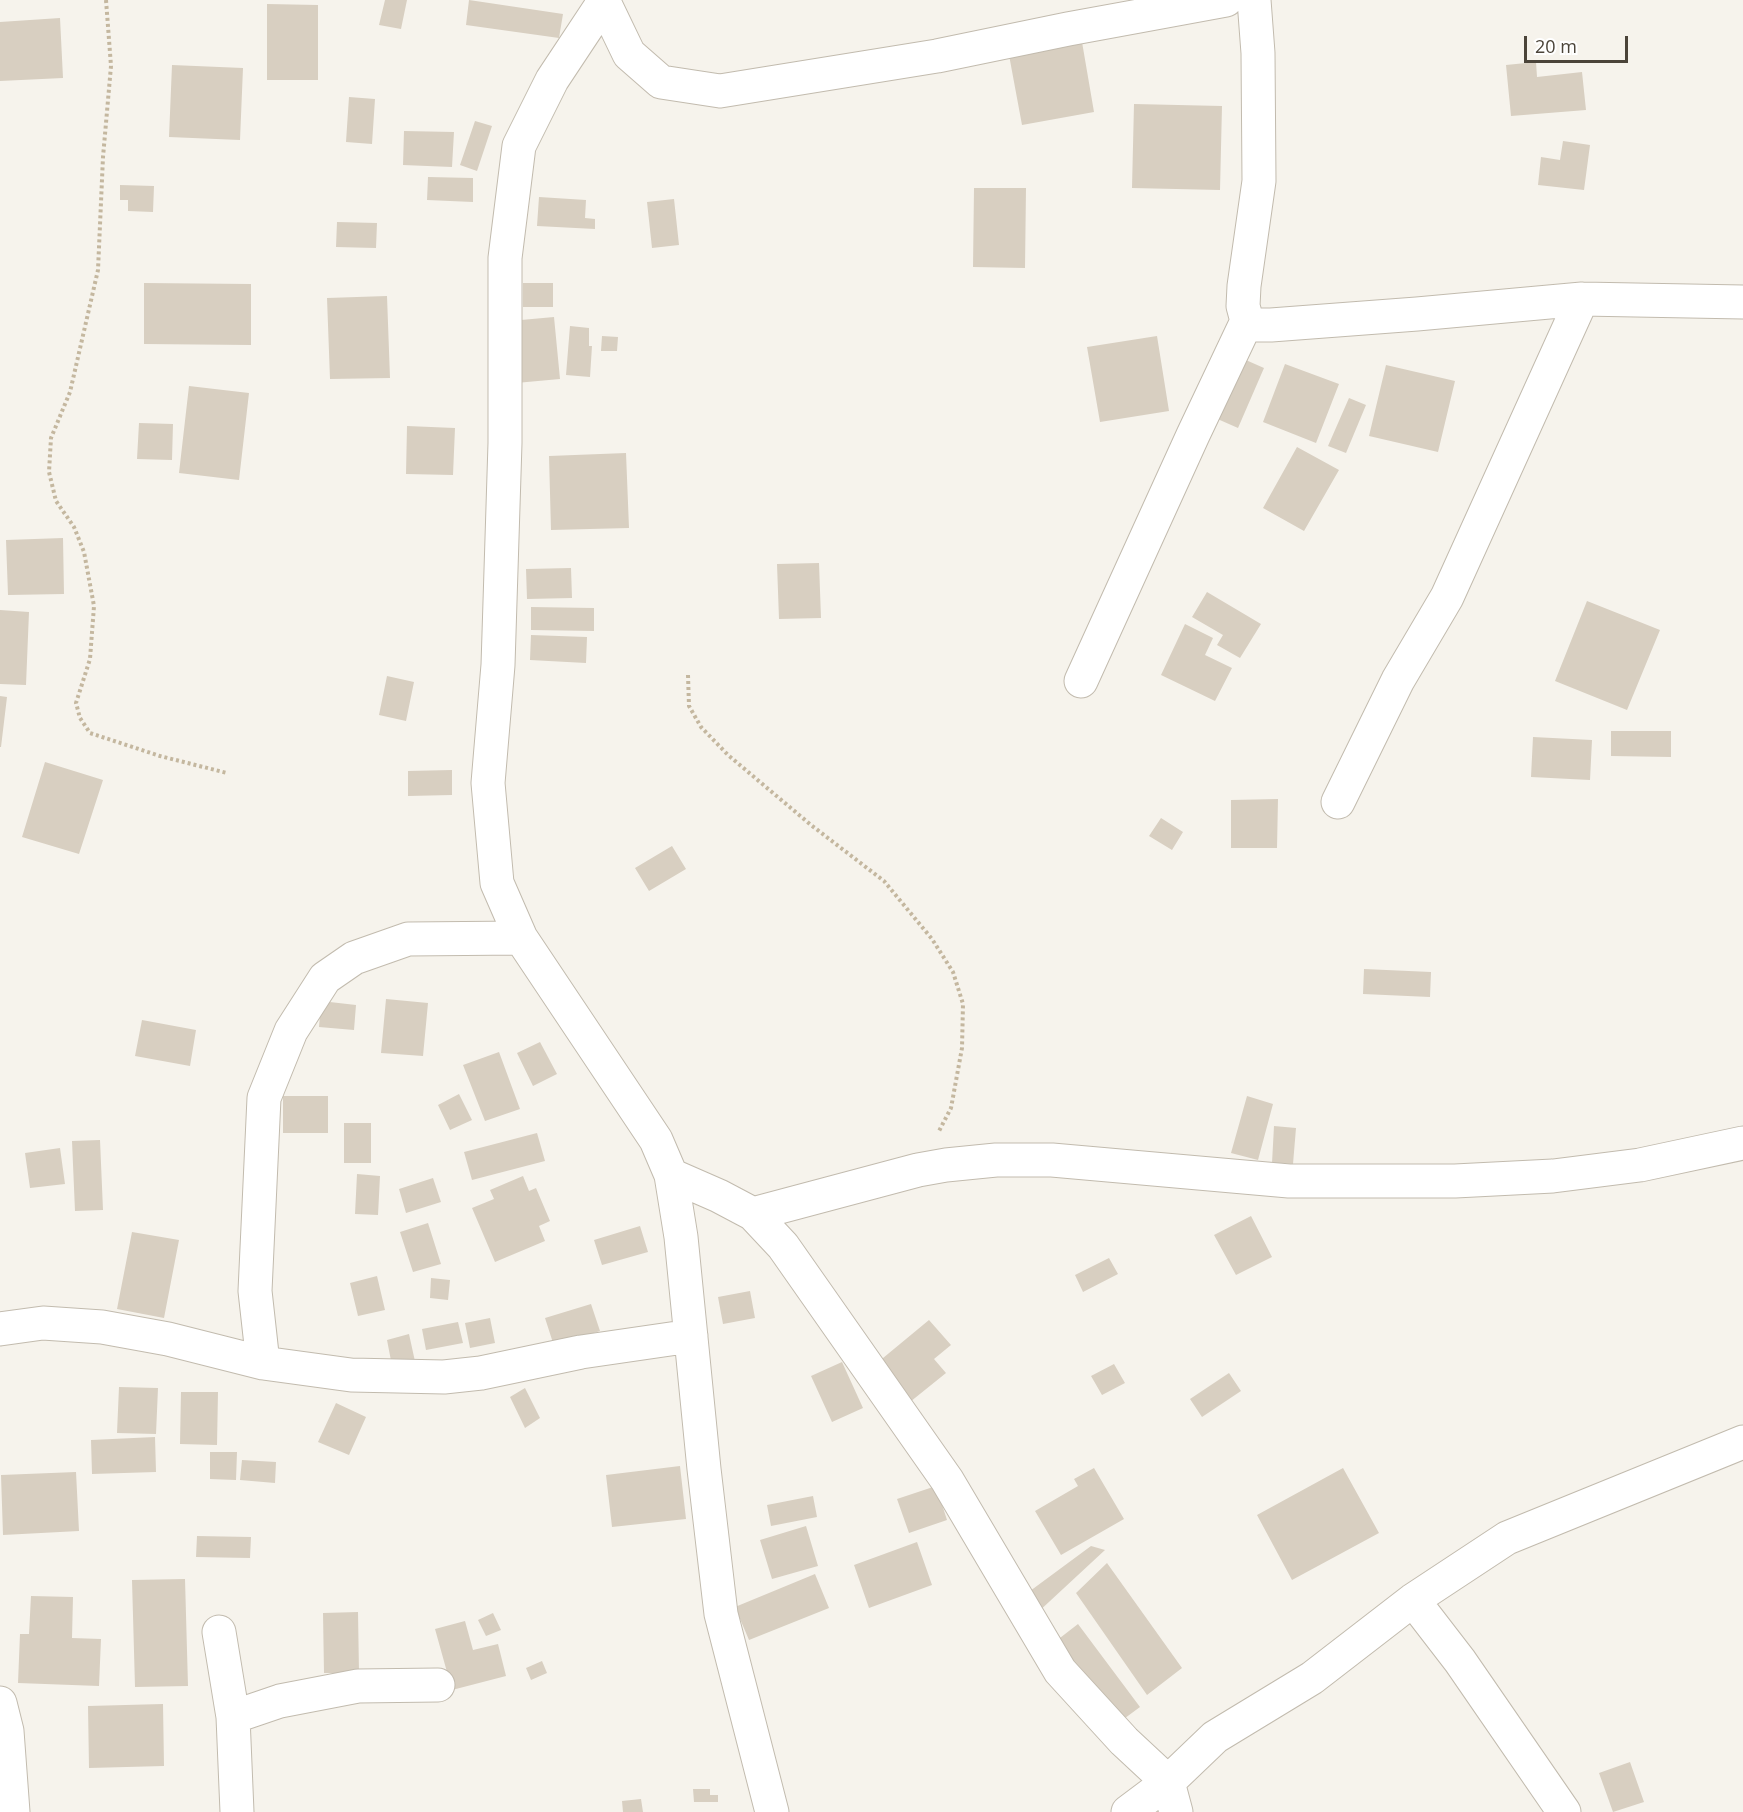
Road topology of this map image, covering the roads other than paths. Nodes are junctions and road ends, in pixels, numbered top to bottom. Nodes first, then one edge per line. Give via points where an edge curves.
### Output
1 (1226, 0) edge
2 (1254, 0) edge
3 (604, 1) edge
4 (1582, 299) junction
5 (1743, 302) edge
6 (1247, 321) junction
7 (1082, 681) dead end
8 (1338, 802) dead end
9 (521, 938) junction
10 (1743, 1143) edge
11 (671, 1175) junction
12 (753, 1214) junction
13 (0, 1329) edge
14 (691, 1336) junction
15 (263, 1363) junction
16 (1743, 1442) edge
17 (1413, 1600) junction
18 (219, 1632) dead end
19 (438, 1685) dead end
20 (0, 1703) edge
21 (233, 1716) junction
22 (1172, 1797) edge
23 (13, 1812) edge
24 (237, 1812) edge
25 (772, 1812) edge
26 (1128, 1812) edge
27 (1564, 1812) edge

1 - 3 street via 937,56 720,91 661,82 629,54
2 - 6 street via 1260,181 1244,286
3 - 9 street via 552,80 519,146 505,258 503,513 498,665 488,783 497,883
4 - 5 street
4 - 6 street via 1271,325
4 - 8 street via 1447,597 1398,680
6 - 7 street
9 - 11 street via 656,1140
9 - 15 street via 408,939 354,958 325,978 291,1030 264,1098 255,1291
10 - 12 street via 1640,1165 1553,1176 1455,1181 1289,1181 1052,1160 996,1160 918,1170
11 - 12 street
11 - 14 street
12 - 22 street via 783,1246 947,1479 1060,1671
13 - 15 street via 43,1323 102,1327
14 - 15 street via 444,1377 351,1375
14 - 25 street via 722,1614
16 - 17 street via 1507,1538
17 - 22 street via 1312,1678 1215,1737
17 - 27 street
18 - 21 street
19 - 21 street via 358,1686 280,1701
20 - 23 street via 7,1731
21 - 24 street
22 - 26 street

